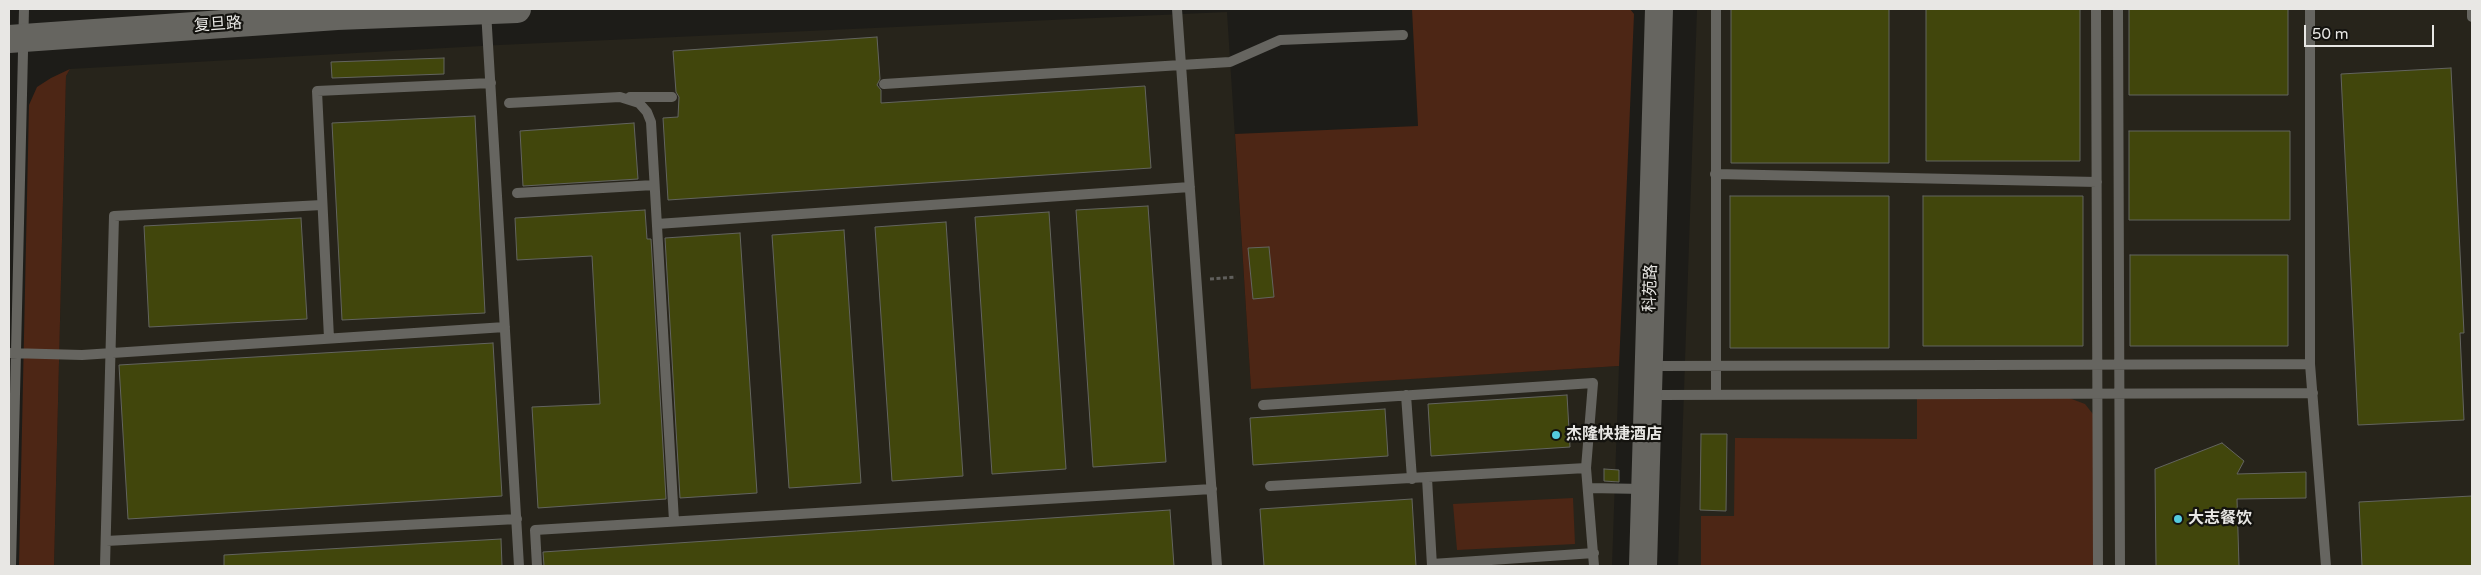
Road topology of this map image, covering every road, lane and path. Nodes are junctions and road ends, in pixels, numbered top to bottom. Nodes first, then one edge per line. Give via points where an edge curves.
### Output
1 (24, 9) edge
2 (185, 9) edge
3 (517, 9) edge
4 (1177, 9) edge
5 (1659, 9) edge
6 (1671, 9) edge
7 (1716, 9) edge
8 (2096, 9) edge
9 (2118, 9) edge
10 (2310, 9) edge
11 (2472, 9) edge
12 (486, 10) junction
13 (329, 13) edge
14 (2472, 17) edge
15 (230, 24) junction
16 (1403, 35) dead end
17 (16, 39) edge
18 (1181, 65) junction
19 (491, 83) junction
20 (884, 84) dead end
21 (620, 97) junction
22 (672, 97) dead end
23 (509, 104) dead end
24 (1715, 174) junction
25 (2097, 182) junction
26 (654, 185) junction
27 (1190, 187) junction
28 (517, 193) dead end
29 (322, 205) junction
30 (657, 224) junction
31 (1236, 277) dead end
32 (1197, 280) junction
33 (505, 327) junction
34 (329, 338) junction
35 (109, 352) junction
36 (12, 353) edge
37 (2310, 364) junction
38 (1715, 365) junction
39 (2098, 365) junction
40 (2119, 365) junction
41 (1662, 366) junction
42 (2098, 393) junction
43 (2119, 393) junction
44 (2313, 393) junction
45 (1716, 394) junction
46 (1661, 395) junction
47 (1406, 396) junction
48 (1264, 405) dead end
49 (1586, 468) junction
50 (1412, 478) junction
51 (1427, 478) junction
52 (1270, 486) dead end
53 (1588, 488) junction
54 (1212, 489) junction
55 (1646, 489) junction
56 (517, 519) junction
57 (674, 521) junction
58 (106, 541) junction
59 (1594, 554) junction
60 (1432, 565) edge
61 (11, 566) edge
62 (105, 566) edge
63 (520, 566) edge
64 (537, 566) edge
65 (1218, 566) edge
66 (1594, 566) edge
67 (1643, 566) edge
68 (1657, 566) edge
69 (2098, 566) edge
70 (2120, 566) edge
71 (2326, 566) edge

1 - 17 lane
2 - 15 street
3 - 12 street, 复旦路
4 - 18 lane
5 - 55 street, 科苑路
6 - 41 street, 科苑路
7 - 24 lane
8 - 25 lane
9 - 40 lane
10 - 37 lane
11 - 14 lane
12 - 13 street, 复旦路
12 - 19 lane
13 - 15 street, 复旦路
15 - 17 street, 复旦路
16 - 18 lane via 1280,40 1230,62
17 - 36 lane
18 - 20 lane
18 - 27 lane
19 - 29 lane via 317,91
19 - 33 lane
21 - 22 lane
21 - 23 lane
21 - 26 lane via 639,104 651,122
24 - 25 lane
24 - 38 lane
25 - 39 lane
26 - 28 lane
26 - 30 lane
27 - 30 lane
27 - 32 lane
29 - 34 lane
29 - 35 lane via 114,216
30 - 57 lane
31 - 32 path
32 - 54 lane
33 - 34 lane
33 - 56 lane
34 - 35 lane
35 - 36 lane
35 - 58 lane
36 - 61 lane
37 - 40 lane
37 - 44 lane
38 - 39 lane
38 - 41 lane
38 - 45 lane
39 - 40 lane
39 - 42 lane
40 - 43 lane
41 - 46 street, 科苑路
42 - 43 lane
42 - 45 lane
42 - 69 lane
43 - 44 lane
43 - 70 lane
44 - 71 lane
45 - 46 lane
46 - 68 street, 科苑路
47 - 48 lane
47 - 49 lane via 1593,382
47 - 50 lane
49 - 51 lane
49 - 53 lane
50 - 51 lane
50 - 52 lane
51 - 60 lane
53 - 55 lane
53 - 59 lane
54 - 57 lane
54 - 65 lane
55 - 67 street, 科苑路
56 - 58 lane
56 - 63 lane
57 - 64 lane via 535,530
58 - 62 lane
59 - 60 lane
59 - 66 lane

